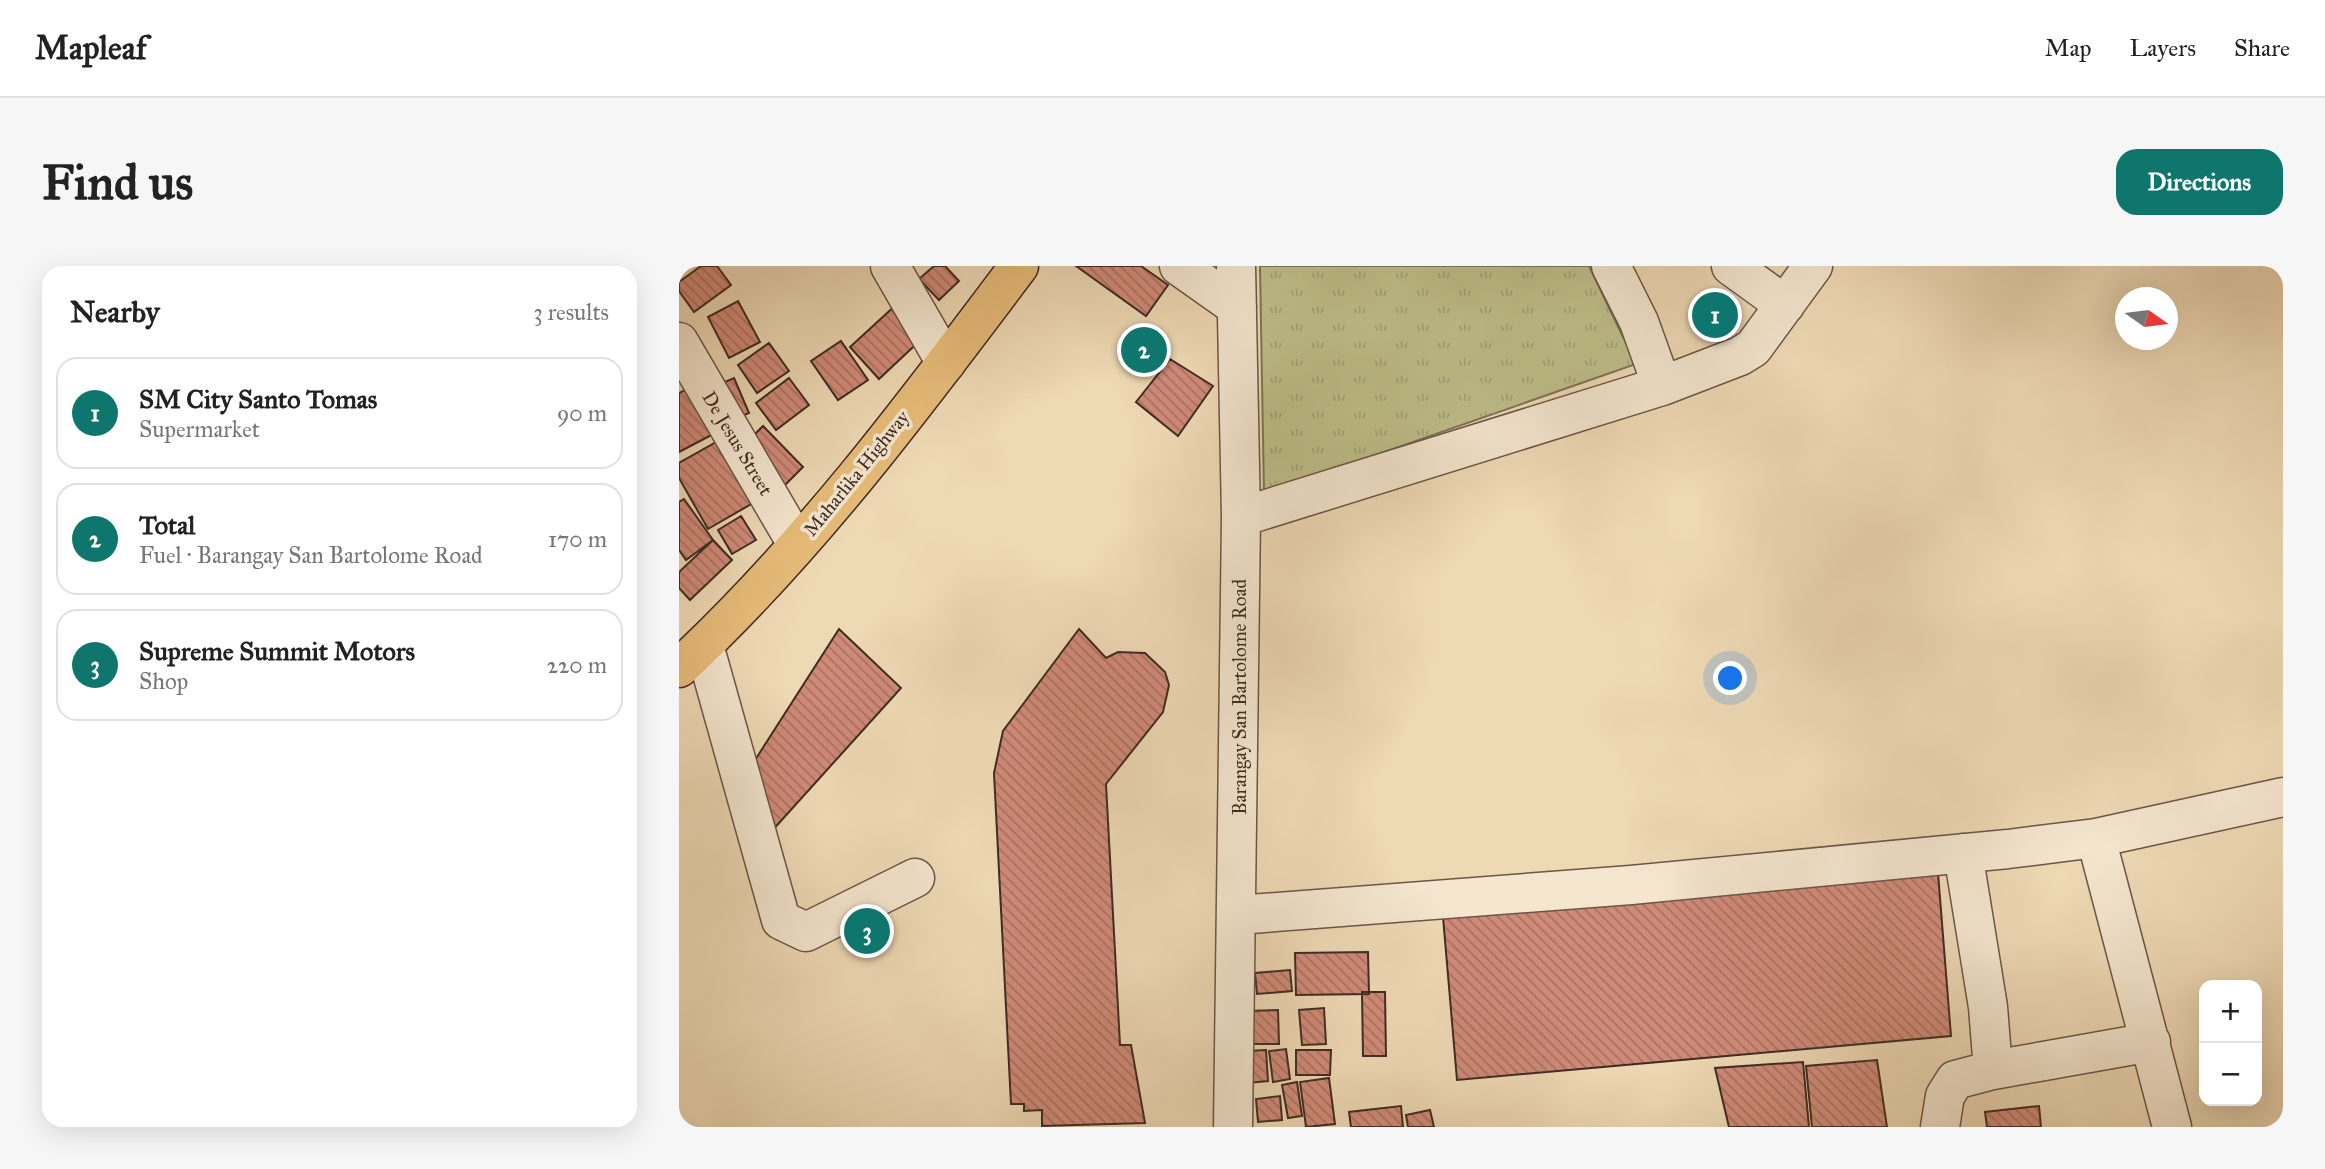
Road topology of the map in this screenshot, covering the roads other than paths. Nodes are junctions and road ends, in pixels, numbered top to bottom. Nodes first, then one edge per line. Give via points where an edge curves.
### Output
1 (890, 266) edge
2 (1019, 266) edge
3 (1179, 266) edge
4 (1236, 266) edge
5 (1611, 266) edge
6 (1731, 266) edge
7 (1813, 266) edge
8 (1785, 305) junction
9 (1237, 307) junction
10 (679, 342) edge
11 (946, 363) junction
12 (1662, 386) junction
13 (1241, 517) junction
14 (797, 544) junction
15 (691, 657) edge
16 (2283, 797) edge
17 (2096, 838) junction
18 (1963, 853) junction
19 (915, 878) dead end
20 (1237, 915) junction
21 (2151, 1042) junction
22 (1993, 1070) junction
23 (1233, 1127) edge
24 (1940, 1127) edge
25 (2172, 1127) edge

1 - 11 street
2 - 11 highway, Maharlika Highway
3 - 9 street
4 - 9 street, Barangay San Bartolome Road
5 - 12 street via 1639,322
6 - 8 street
7 - 8 street
8 - 12 street via 1753,348
9 - 13 street, Barangay San Bartolome Road
10 - 14 street, De Jesus Street
11 - 14 highway, Maharlika Highway
12 - 13 street
13 - 20 street, Barangay San Bartolome Road
14 - 15 highway, Maharlika Highway
15 - 19 street via 781,920 806,932
16 - 17 street
17 - 18 street
17 - 21 street
18 - 20 street via 1631,886
18 - 22 street via 1988,1007
20 - 23 street, Barangay San Bartolome Road
21 - 22 street
21 - 25 street
22 - 24 street via 1955,1080 1945,1096

